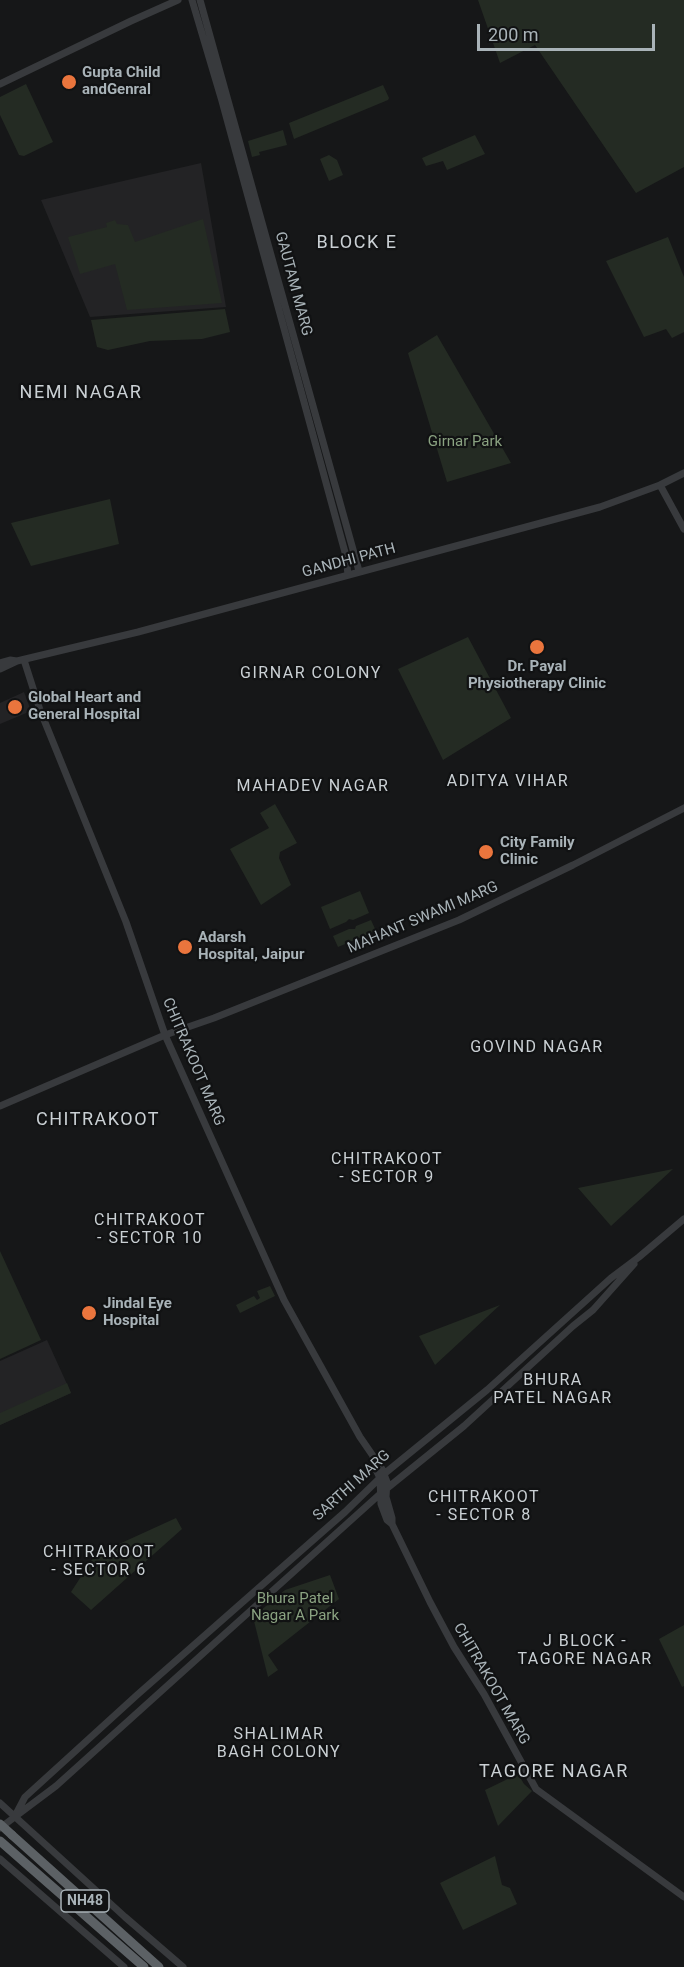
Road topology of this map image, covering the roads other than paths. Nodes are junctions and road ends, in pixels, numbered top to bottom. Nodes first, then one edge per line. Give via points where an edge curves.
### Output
1 (178, 0) edge
2 (192, 0) edge
3 (200, 0) edge
4 (170, 2) edge
5 (0, 84) edge
6 (684, 473) edge
7 (660, 485) junction
8 (684, 529) edge
9 (359, 571) junction
10 (348, 574) junction
11 (20, 661) junction
12 (0, 663) edge
13 (0, 669) edge
14 (684, 807) edge
15 (165, 1035) junction
16 (0, 1106) edge
17 (684, 1219) edge
18 (639, 1257) junction
19 (585, 1302) junction
20 (593, 1310) junction
21 (457, 1415) junction
22 (464, 1426) junction
23 (382, 1476) junction
24 (387, 1488) junction
25 (380, 1494) junction
26 (392, 1524) junction
27 (0, 1803) edge
28 (15, 1816) junction
29 (0, 1826) edge
30 (2, 1842) edge
31 (0, 1859) edge
32 (684, 1897) edge
33 (124, 1967) edge
34 (144, 1967) edge
35 (159, 1967) edge
36 (183, 1967) edge

1 - 4 street
2 - 10 street, GAUTAM MARG
3 - 9 street, GAUTAM MARG
4 - 5 street
6 - 7 street, GANDHI PATH
7 - 8 street
7 - 9 street, GANDHI PATH via 600,507
9 - 10 street, GANDHI PATH
10 - 11 street, GANDHI PATH
11 - 12 street, GANDHI PATH
11 - 13 street, GANDHI PATH
11 - 15 street, CHITRAKOOT MARG via 126,922
14 - 15 street, MAHANT SWAMI MARG via 461,919
15 - 16 street
15 - 23 street, CHITRAKOOT MARG via 284,1300 378,1461
17 - 18 street, SARTHI MARG
18 - 19 street, SARTHI MARG
18 - 20 street, SARTHI MARG
19 - 20 street
19 - 21 street, SARTHI MARG
20 - 22 street, SARTHI MARG
21 - 22 street
21 - 23 street, SARTHI MARG
22 - 24 street, SARTHI MARG
23 - 24 street, CHITRAKOOT MARG
23 - 25 street, CHITRAKOOT MARG
23 - 28 street, SARTHI MARG via 25,1797
24 - 25 street, SARTHI MARG
24 - 26 street, CHITRAKOOT MARG
25 - 26 street, CHITRAKOOT MARG via 387,1520
25 - 28 street, SARTHI MARG via 56,1785
26 - 32 street, CHITRAKOOT MARG via 442,1625 536,1789
27 - 28 street
28 - 29 street, SARTHI MARG
28 - 36 street
29 - 35 highway, NH48, bridge
30 - 34 highway, NH48
31 - 33 street

